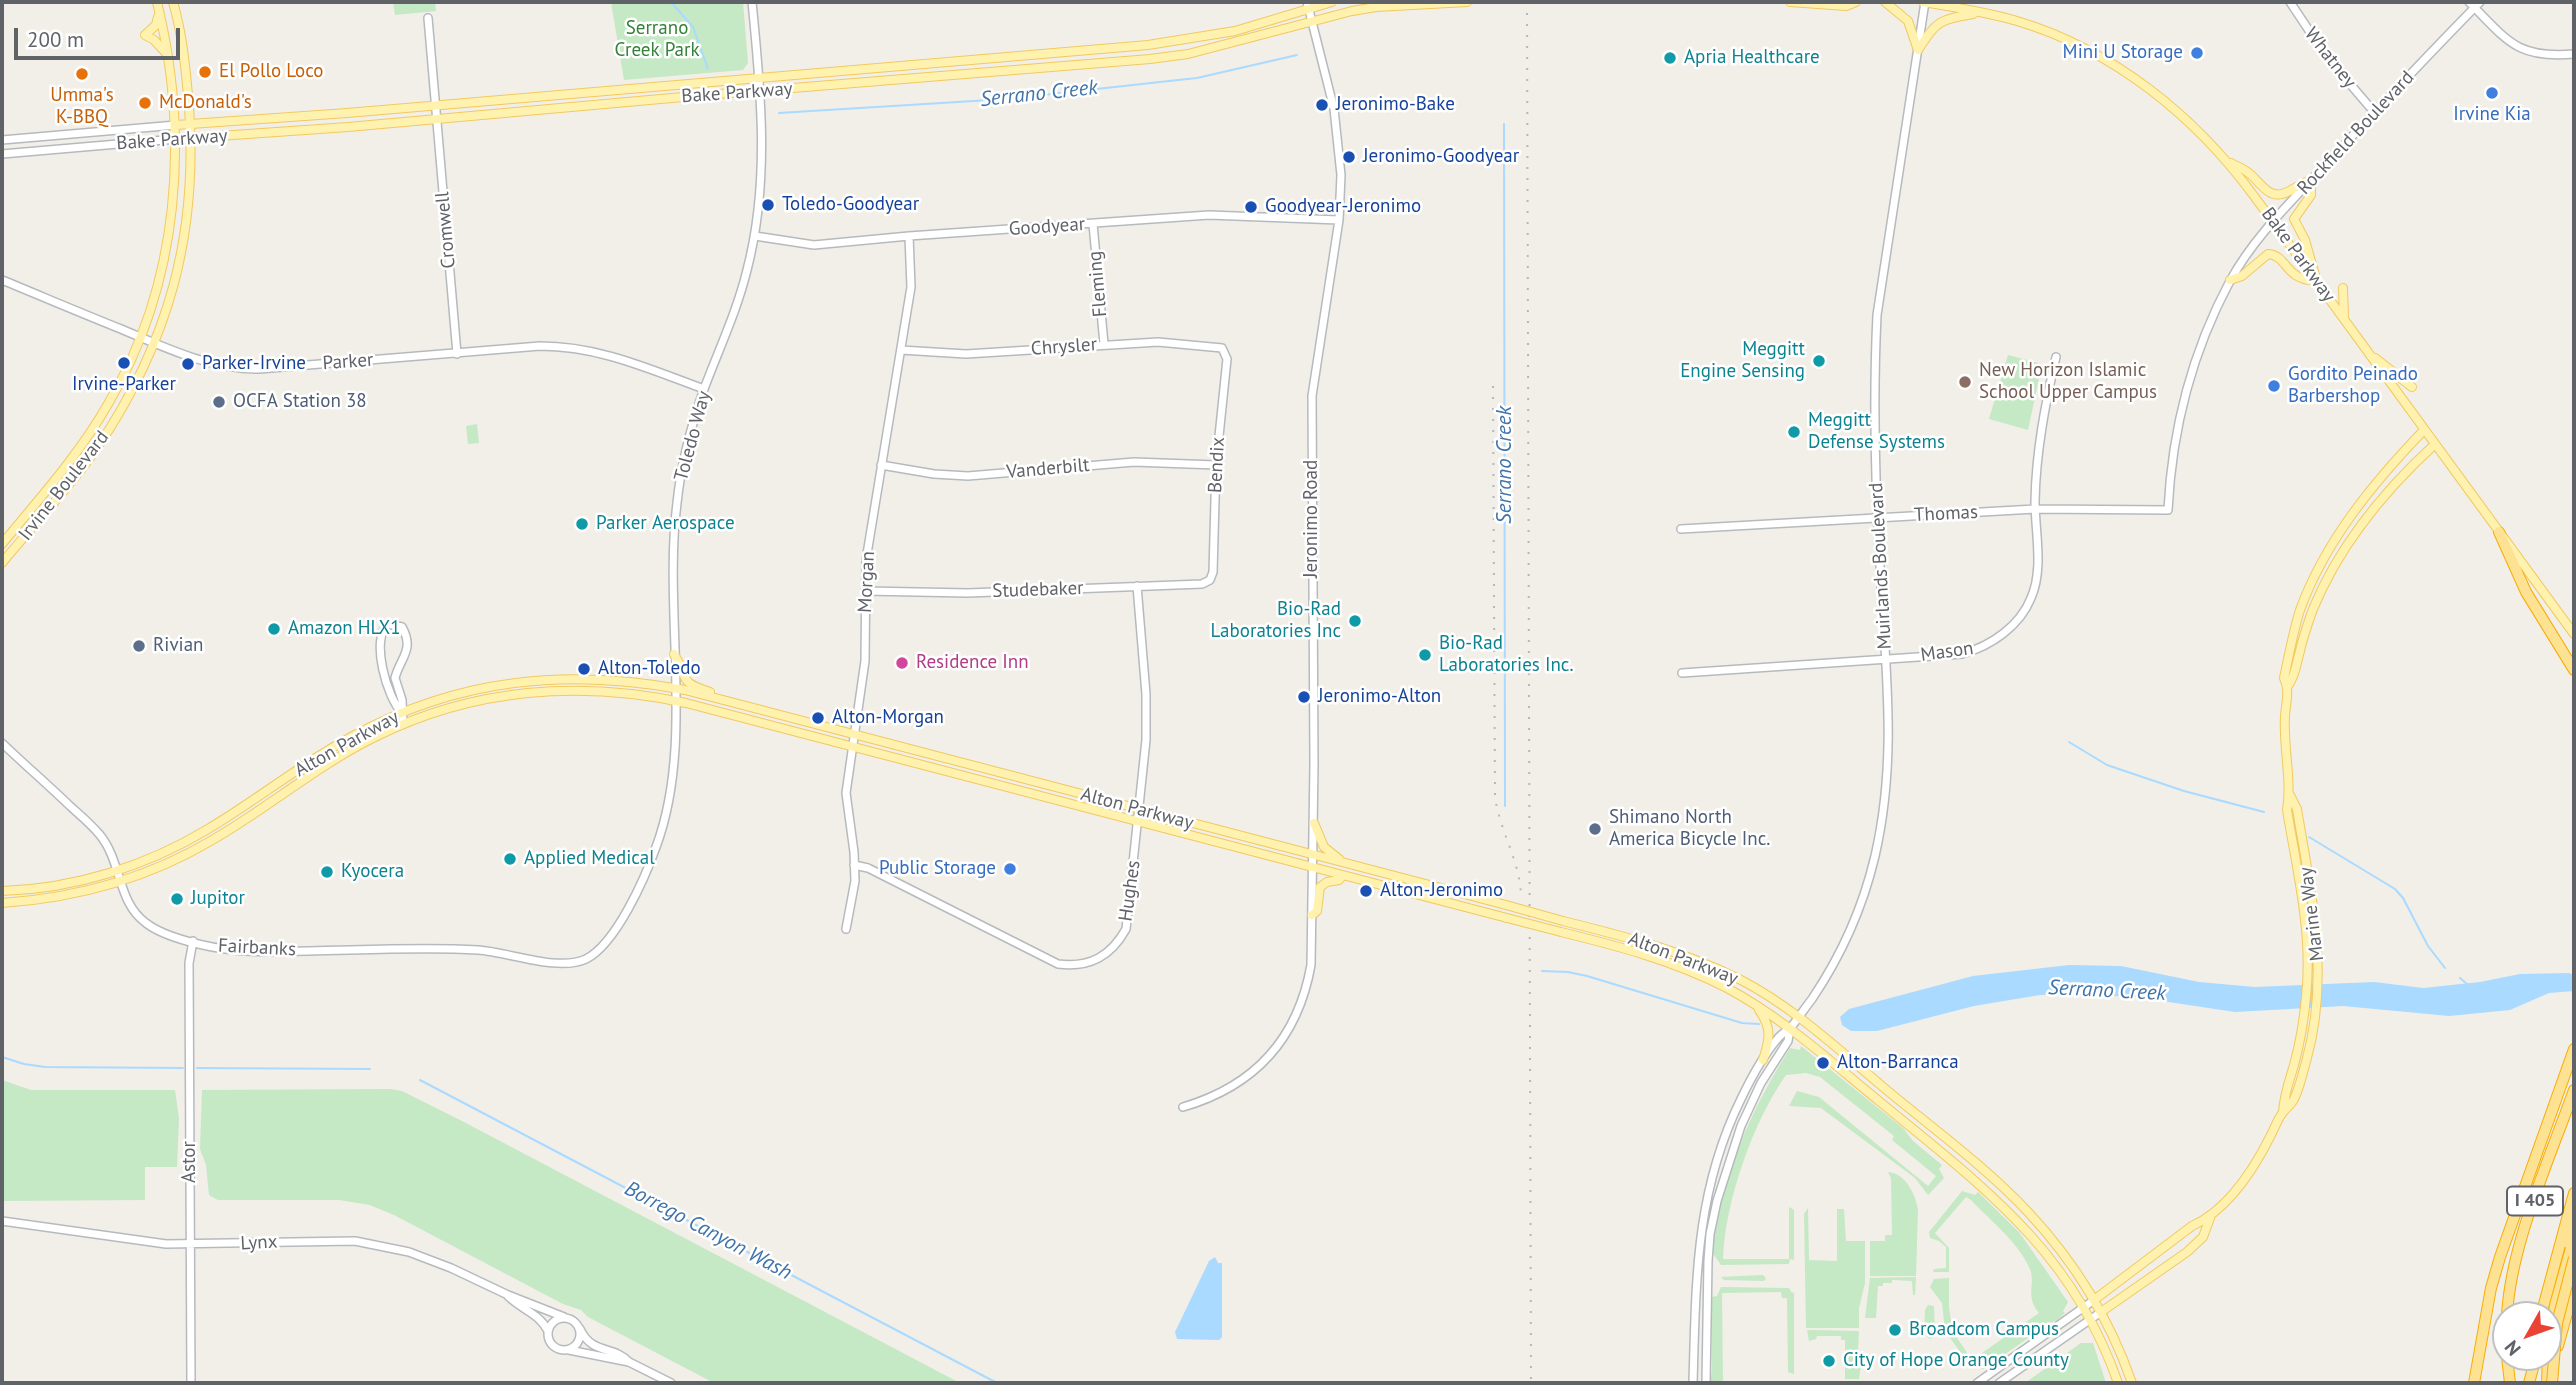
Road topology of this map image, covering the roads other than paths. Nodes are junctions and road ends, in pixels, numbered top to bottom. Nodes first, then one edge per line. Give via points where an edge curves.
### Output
1 (173, 2) edge
2 (752, 2) edge
3 (1332, 2) edge
4 (1467, 2) edge
5 (1790, 2) edge
6 (1856, 2) edge
7 (1885, 2) edge
8 (1924, 2) edge
9 (1966, 2) edge
10 (2290, 2) edge
11 (2474, 4) edge
12 (1307, 5) edge
13 (158, 6) edge
14 (1979, 13) junction
15 (428, 18) dead end
16 (1312, 20) junction
17 (1918, 50) junction
18 (167, 54) junction
19 (2574, 54) edge
20 (759, 78) junction
21 (618, 89) junction
22 (760, 92) junction
23 (619, 103) junction
24 (435, 105) junction
25 (2374, 112) junction
26 (436, 119) junction
27 (176, 125) junction
28 (190, 125) junction
29 (191, 138) junction
30 (176, 139) junction
31 (2, 140) edge
32 (2, 154) edge
33 (2229, 162) junction
34 (2311, 180) junction
35 (1339, 220) junction
36 (2273, 221) junction
37 (1093, 223) junction
38 (755, 236) junction
39 (909, 236) junction
40 (2, 280) edge
41 (2230, 280) junction
42 (2316, 281) junction
43 (2343, 288) dead end
44 (2344, 318) junction
45 (142, 338) junction
46 (155, 343) junction
47 (1104, 344) junction
48 (901, 350) junction
49 (1225, 351) joint
50 (2366, 351) junction
51 (457, 354) junction
52 (2056, 357) dead end
53 (2412, 387) dead end
54 (704, 389) junction
55 (2424, 430) junction
56 (2434, 444) junction
57 (881, 465) junction
58 (1216, 465) junction
59 (2035, 509) junction
60 (2168, 510) joint
61 (1878, 517) junction
62 (1681, 529) dead end
63 (2499, 532) junction
64 (2, 544) edge
65 (2, 563) edge
66 (1210, 580) joint
67 (1137, 586) junction
68 (865, 591) junction
69 (2574, 634) edge
70 (674, 654) junction
71 (1886, 659) junction
72 (2574, 670) edge
73 (1682, 673) dead end
74 (2288, 686) junction
75 (674, 688) junction
76 (675, 700) junction
77 (731, 702) junction
78 (402, 713) junction
79 (403, 724) junction
80 (854, 734) junction
81 (2, 743) edge
82 (852, 746) junction
83 (1140, 810) junction
84 (1139, 821) junction
85 (1314, 824) junction
86 (1313, 854) junction
87 (1345, 863) junction
88 (854, 864) junction
89 (1311, 868) junction
90 (117, 870) junction
91 (1342, 876) junction
92 (120, 881) junction
93 (2, 891) edge
94 (2, 903) edge
95 (1312, 915) junction
96 (846, 929) dead end
97 (193, 941) junction
98 (566, 964) joint
99 (1755, 1004) junction
100 (1798, 1017) junction
101 (1790, 1028) junction
102 (2574, 1049) edge
103 (1763, 1060) junction
104 (2574, 1090) edge
105 (1183, 1107) dead end
106 (2574, 1193) edge
107 (2210, 1218) junction
108 (2574, 1220) edge
109 (2, 1221) edge
110 (2574, 1237) edge
111 (190, 1245) junction
112 (2574, 1258) edge
113 (2574, 1288) edge
114 (508, 1296) junction
115 (2094, 1300) junction
116 (2508, 1301) edge
117 (2545, 1301) edge
118 (2552, 1301) edge
119 (2556, 1301) edge
120 (2084, 1308) junction
121 (2101, 1312) junction
122 (564, 1317) junction
123 (2091, 1319) junction
124 (580, 1329) junction
125 (548, 1331) junction
126 (568, 1350) junction
127 (2481, 1354) junction
128 (629, 1362) junction
129 (191, 1383) edge
130 (671, 1383) edge
131 (1693, 1383) edge
132 (1706, 1383) edge
133 (1977, 1383) edge
134 (1999, 1383) edge
135 (2118, 1383) edge
136 (2132, 1383) edge
137 (2474, 1383) edge
138 (2480, 1383) edge
139 (2547, 1383) edge
140 (2552, 1383) edge

1 - 28 main road, Irvine Boulevard via 187,73
2 - 20 street, Toledo Way
3 - 12 main road, Bake Parkway
4 - 16 main road, Bake Parkway via 1376,7
5 - 6 main road
7 - 17 main road via 1908,21
8 - 14 main road, Bake Parkway
8 - 17 street, Muirlands Boulevard
9 - 14 main road
10 - 25 street, Whatney via 2326,56
11 - 19 street via 2524,50 2538,55
11 - 25 street, Rockfield Boulevard
12 - 16 street, Jeronimo Road
12 - 20 main road, Bake Parkway via 1235,30 1161,44
13 - 18 main road, Irvine Boulevard
13 - 18 main road via 156,25 145,35
14 - 17 main road via 1938,23
14 - 33 main road, Bake Parkway via 2059,37 2121,70 2190,121
15 - 24 street, Cromwell
16 - 22 main road, Bake Parkway via 1226,45 1163,57
16 - 35 street, Jeronimo Road via 1337,126
17 - 61 street, Muirlands Boulevard via 1877,314
18 - 27 main road, Irvine Boulevard
20 - 21 main road, Bake Parkway
20 - 22 street, Toledo Way
21 - 23 street
21 - 24 main road, Bake Parkway
22 - 23 main road, Bake Parkway
22 - 38 street, Toledo Way via 761,193
23 - 26 main road, Bake Parkway
24 - 26 street, Cromwell
24 - 28 main road, Bake Parkway
25 - 34 street, Rockfield Boulevard
26 - 29 main road, Bake Parkway
26 - 51 street, Cromwell
27 - 28 main road, Bake Parkway
27 - 30 main road, Irvine Boulevard
27 - 31 street, Bake Parkway
28 - 29 main road, Irvine Boulevard
29 - 30 main road, Bake Parkway
29 - 46 main road, Irvine Boulevard via 183,246
30 - 32 street, Bake Parkway
30 - 45 main road, Irvine Boulevard via 166,248
33 - 34 main road via 2278,195
33 - 36 main road, Bake Parkway
34 - 36 street, Rockfield Boulevard
34 - 42 main road via 2311,195 2294,219
35 - 37 street, Goodyear via 1223,214
35 - 85 street, Jeronimo Road via 1312,397
36 - 41 street, Rockfield Boulevard
36 - 42 main road, Bake Parkway
37 - 39 street, Goodyear
37 - 47 street, Fleming
38 - 39 street, Goodyear via 814,245
38 - 54 street, Toledo Way via 736,307
39 - 48 street, Morgan via 911,287
40 - 45 street, Parker
41 - 42 main road via 2268,254 2280,258 2302,280
41 - 60 street, Rockfield Boulevard via 2184,397
42 - 44 main road, Bake Parkway
43 - 44 main road
44 - 50 main road, Bake Parkway
45 - 46 street, Parker
45 - 64 main road, Irvine Boulevard via 91,432
46 - 51 street, Parker via 212,363 252,369
46 - 65 main road, Irvine Boulevard via 96,449
47 - 48 street, Chrysler via 966,354
47 - 49 street, Chrysler via 1158,342 1217,346
48 - 57 street, Morgan
49 - 58 street, Bendix
50 - 53 main road
50 - 55 main road, Bake Parkway
51 - 54 street, Parker via 570,346
52 - 59 street, Mason via 2044,407
54 - 70 street, Toledo Way via 689,434 677,503
55 - 56 main road, Bake Parkway
55 - 74 main road, Marine Way via 2368,492 2318,571 2298,620 2284,678
56 - 63 main road, Bake Parkway
56 - 74 main road, Marine Way via 2365,520 2327,580
57 - 58 street, Vanderbilt via 968,476 1134,462
57 - 68 street, Morgan
58 - 66 street, Bendix
59 - 60 street, Thomas
59 - 61 street, Thomas
59 - 71 street, Mason via 2036,584 2015,622 1970,652
61 - 62 street, Thomas
61 - 71 street, Muirlands Boulevard
63 - 69 main road, Bake Parkway
63 - 72 highway via 2526,592
66 - 67 street, Studebaker
67 - 68 street, Studebaker via 968,593
67 - 83 street, Hughes via 1147,726
68 - 80 street, Morgan via 865,661
70 - 75 street, Toledo Way
70 - 77 main road via 686,682
71 - 73 street, Mason
71 - 100 street, Muirlands Boulevard via 1888,774 1869,880 1855,921
74 - 107 main road, Marine Way via 2287,810 2306,923 2304,1014 2283,1112 2249,1172
75 - 76 street, Toledo Way
75 - 77 main road, Alton Parkway
75 - 78 main road, Alton Parkway via 597,678 542,679 468,691
76 - 79 main road, Alton Parkway via 613,690 538,691 473,702
76 - 82 main road, Alton Parkway
76 - 98 street, Toledo Way via 669,796 649,865 611,937 583,960
77 - 80 main road, Alton Parkway
78 - 78 street via 395,678 405,658 407,640 402,627 388,624 381,636 381,663 394,705
78 - 79 street
78 - 90 main road, Alton Parkway via 346,740 196,836
79 - 92 main road, Alton Parkway via 339,757 206,844
80 - 82 street, Morgan
80 - 83 main road, Alton Parkway
81 - 90 street, Fairbanks via 99,833
82 - 84 main road, Alton Parkway
82 - 88 street, Morgan via 846,793
83 - 84 street, Hughes
83 - 86 main road, Alton Parkway
84 - 88 street, Hughes via 1126,929 1101,958 1074,966 1043,958
84 - 89 main road, Alton Parkway
85 - 86 street, Jeronimo Road
85 - 87 main road via 1324,847
86 - 87 main road, Alton Parkway
86 - 89 street, Jeronimo Road
87 - 100 main road, Alton Parkway, bridge via 1646,942 1754,987
88 - 96 street, Morgan
89 - 91 main road, Alton Parkway
89 - 95 street, Jeronimo Road
90 - 92 street, Fairbanks
90 - 93 main road, Alton Parkway via 56,885
91 - 95 main road via 1320,887 1317,911
91 - 99 main road, Alton Parkway, bridge via 1661,960
92 - 94 main road, Alton Parkway via 64,896
92 - 97 street, Fairbanks via 132,908 147,924
95 - 105 street, Jeronimo Road via 1305,996 1278,1047 1222,1093
97 - 98 street, Fairbanks via 253,951 480,950
97 - 111 street, Astor via 189,963
99 - 101 main road, Alton Parkway
99 - 103 main road via 1770,1028
100 - 101 street, Muirlands Boulevard
100 - 115 main road, Alton Parkway via 2016,1200 2065,1256
101 - 103 street
101 - 120 main road, Alton Parkway via 2006,1208 2048,1255
101 - 132 street via 1788,1041 1741,1126 1717,1200 1708,1261
102 - 127 highway via 2500,1257
103 - 131 street via 1726,1135 1704,1210 1696,1271
104 - 116 highway, I 405 via 2520,1243
106 - 117 highway
107 - 115 main road, Marine Way via 2192,1226
107 - 121 main road, Marine Way via 2203,1237 2187,1252
108 - 118 highway
109 - 111 street, Lynx
110 - 119 highway
111 - 114 street, Lynx via 355,1241 410,1252
111 - 129 street, Astor
112 - 140 highway, bridge via 2557,1324
113 - 139 highway
114 - 122 street, Lynx
114 - 125 street, Lynx via 538,1316
115 - 120 street, Marine Way
115 - 121 main road, Alton Parkway
120 - 123 main road, Alton Parkway
120 - 133 street, Marine Way
121 - 123 street, Marine Way
121 - 136 main road, Alton Parkway
122 - 124 street
122 - 125 street via 551,1323
123 - 134 street, Marine Way
123 - 135 main road, Alton Parkway
124 - 126 street via 578,1345
124 - 128 street via 592,1346
125 - 126 street via 553,1346
126 - 128 street
127 - 137 highway
127 - 138 highway
128 - 130 street

